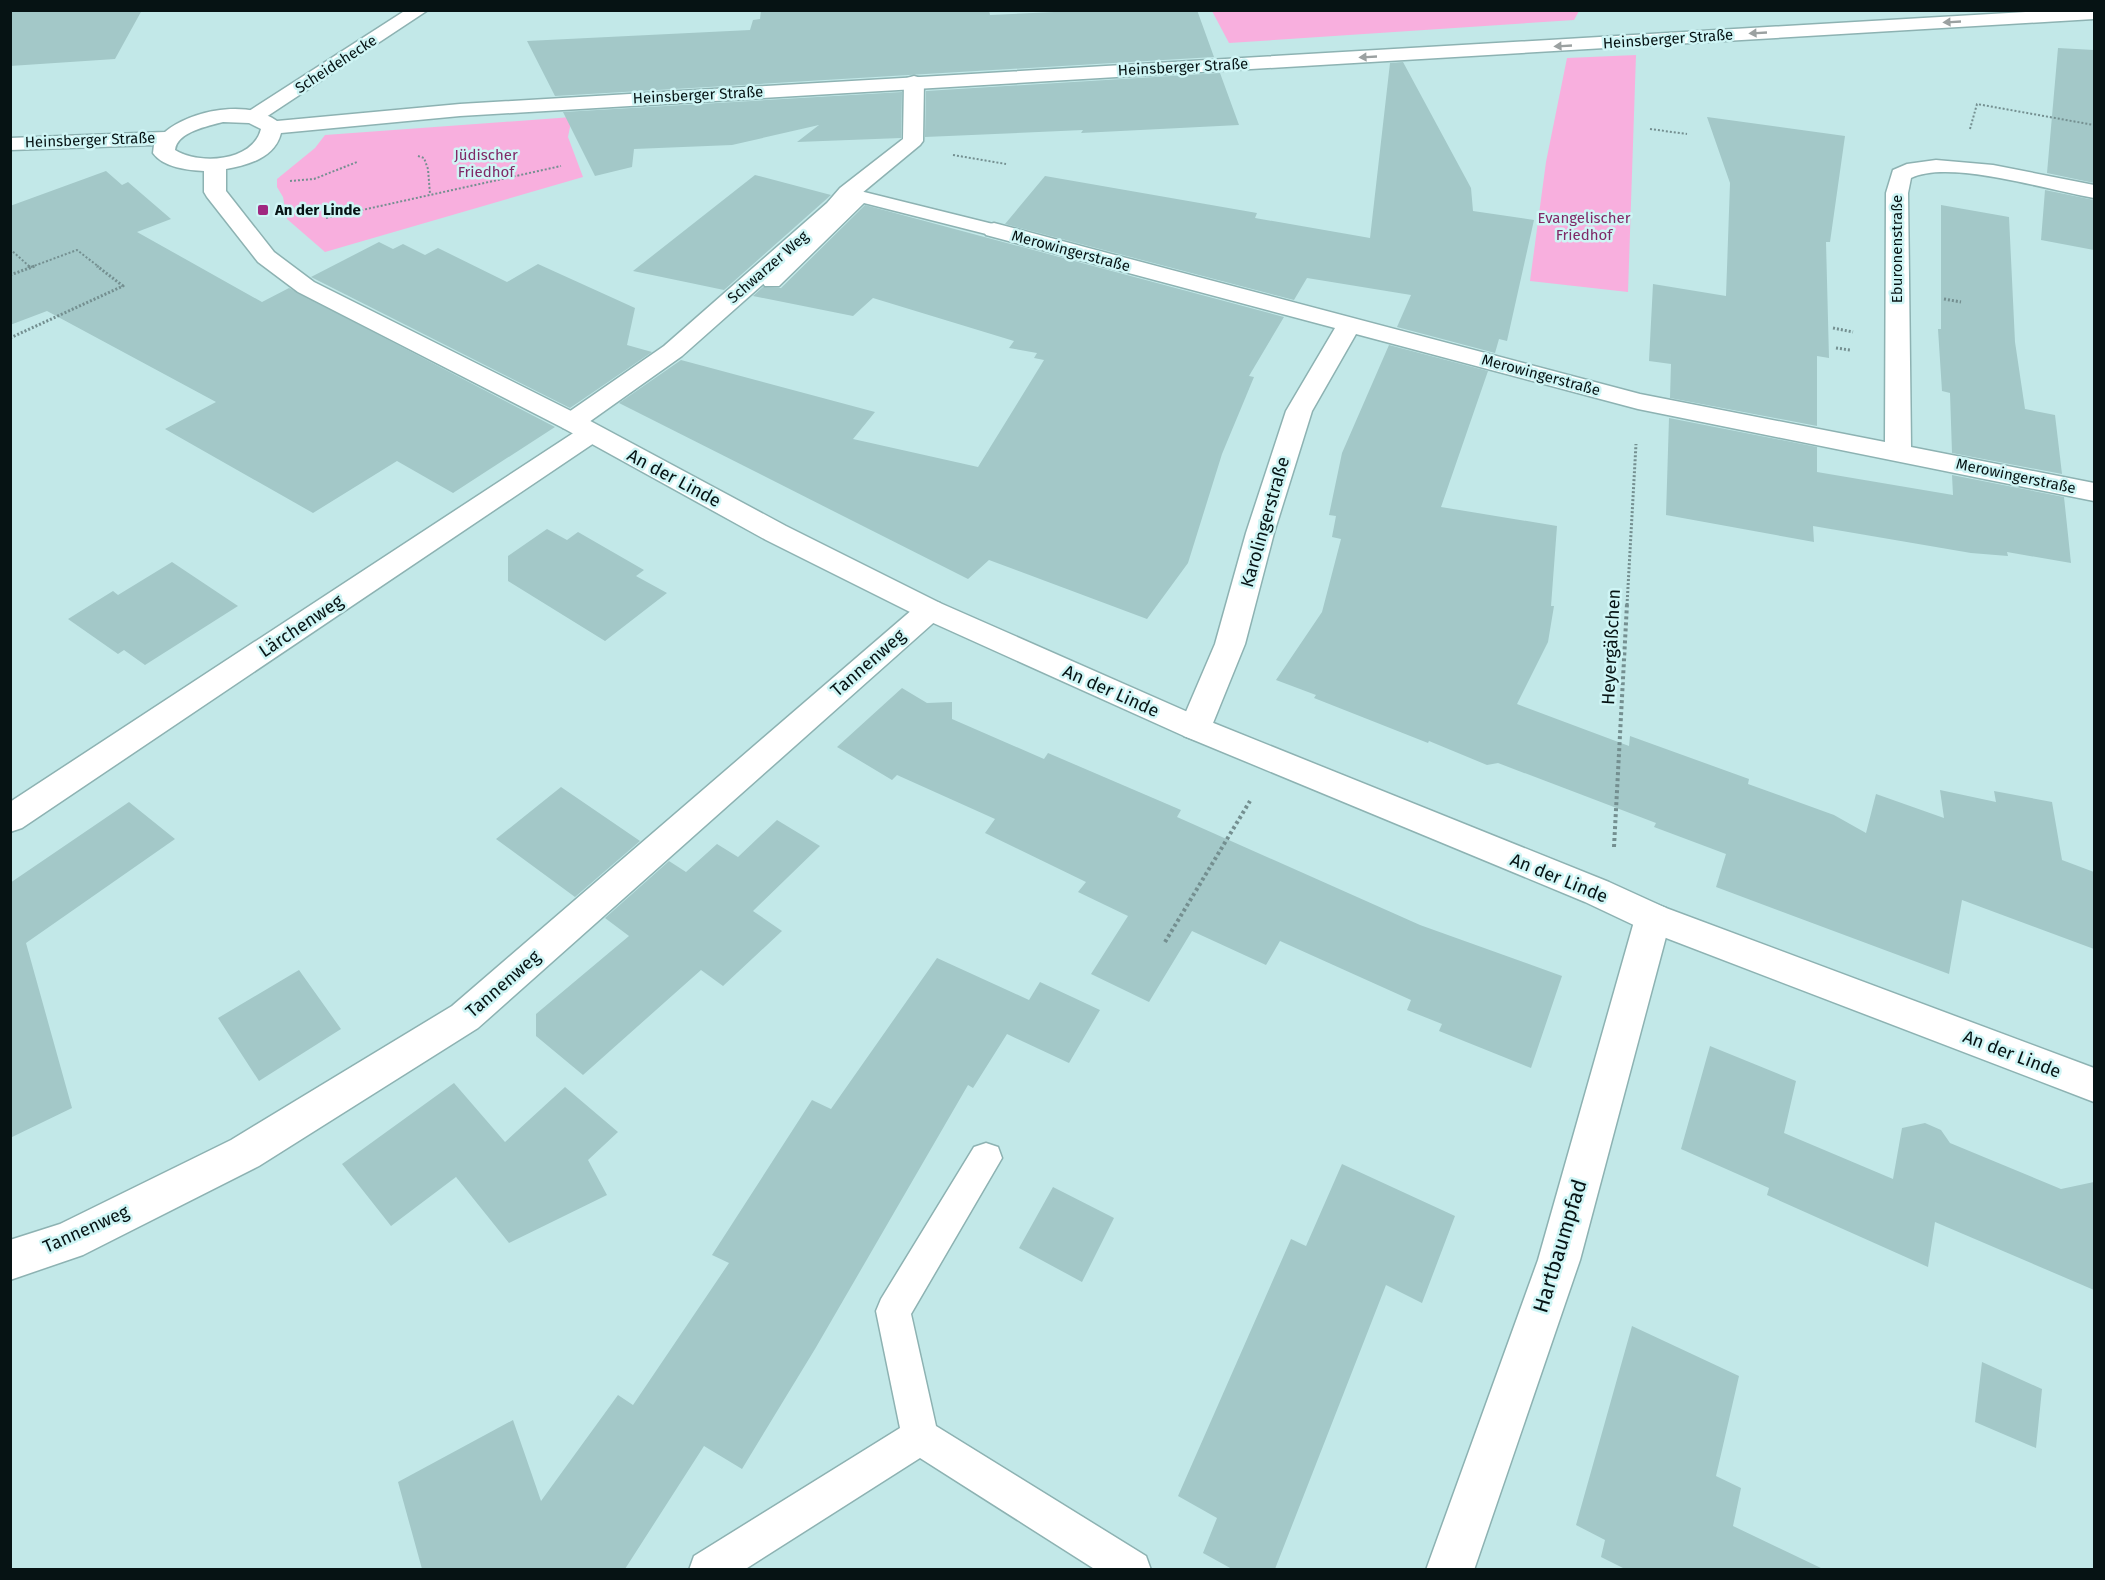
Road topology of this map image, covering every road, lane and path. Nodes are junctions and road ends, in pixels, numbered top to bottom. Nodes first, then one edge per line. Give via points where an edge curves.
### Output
1 (419, 10) edge
2 (2094, 14) edge
3 (914, 82) junction
4 (253, 117) junction
5 (2094, 125) edge
6 (272, 128) junction
7 (1650, 129) dead end
8 (1687, 134) dead end
9 (170, 138) junction
10 (10, 144) edge
11 (415, 155) dead end
12 (362, 160) dead end
13 (215, 165) junction
14 (561, 166) dead end
15 (1960, 167) junction
16 (282, 181) dead end
17 (2094, 192) edge
18 (430, 194) junction
19 (854, 194) junction
20 (326, 218) dead end
21 (994, 230) joint
22 (10, 249) edge
23 (31, 268) junction
24 (10, 275) edge
25 (772, 282) dead end
26 (1349, 324) junction
27 (10, 338) edge
28 (1638, 401) junction
29 (581, 427) junction
30 (1898, 452) junction
31 (2094, 492) edge
32 (930, 610) junction
33 (1195, 728) junction
34 (1275, 761) junction
35 (10, 819) edge
36 (1597, 892) junction
37 (1653, 918) junction
38 (1165, 942) dead end
39 (2094, 1085) edge
40 (987, 1158) dead end
41 (10, 1260) edge
42 (920, 1437) junction
43 (708, 1569) edge
44 (1132, 1569) edge
45 (1450, 1569) edge

1 - 4 street, Scheidehecke
2 -> 3 street, Heinsberger Straße
3 - 6 street, Heinsberger Straße via 460,110
3 - 19 street, Schwarzer Weg via 913,141
4 - 6 street, Heinsberger Straße
4 - 9 street, Heinsberger Straße via 207,119 178,130
5 - 15 path via 1977,104
6 - 13 street, Heinsberger Straße via 268,142 260,149
7 - 8 path
9 - 10 street, Heinsberger Straße
9 - 13 street, Heinsberger Straße via 164,153 171,160
11 - 18 path via 424,158
12 - 16 path via 314,179
13 - 29 street, An der Linde via 215,192 266,257 306,287
14 - 18 path
15 - 17 street, Eburonenstraße
15 - 30 street, Eburonenstraße via 1913,167 1897,183
18 - 20 path
19 - 21 lane
19 - 25 lane
19 - 29 street, Schwarzer Weg
21 - 26 street, Merowingerstraße
22 - 23 path
23 - 24 path
23 - 27 path via 77,250 123,286
26 - 28 street, Merowingerstraße
26 - 33 street, Karolingerstraße via 1299,411 1230,644
28 - 30 street, Merowingerstraße
28 - 36 path, Heyergäßchen via 1614,846
29 - 32 street, An der Linde via 776,533
29 - 35 street, Lärchenweg
30 - 31 street, Merowingerstraße
32 - 33 street, An der Linde
32 - 41 street, Tannenweg via 465,1017 245,1153 68,1241
33 - 34 street, An der Linde
34 - 36 street, An der Linde
34 - 38 path
36 - 37 street, An der Linde
37 - 39 street, An der Linde
37 - 45 street, Hartbaumpfad via 1558,1260
40 - 42 lane via 893,1311
42 - 43 lane
42 - 44 lane

